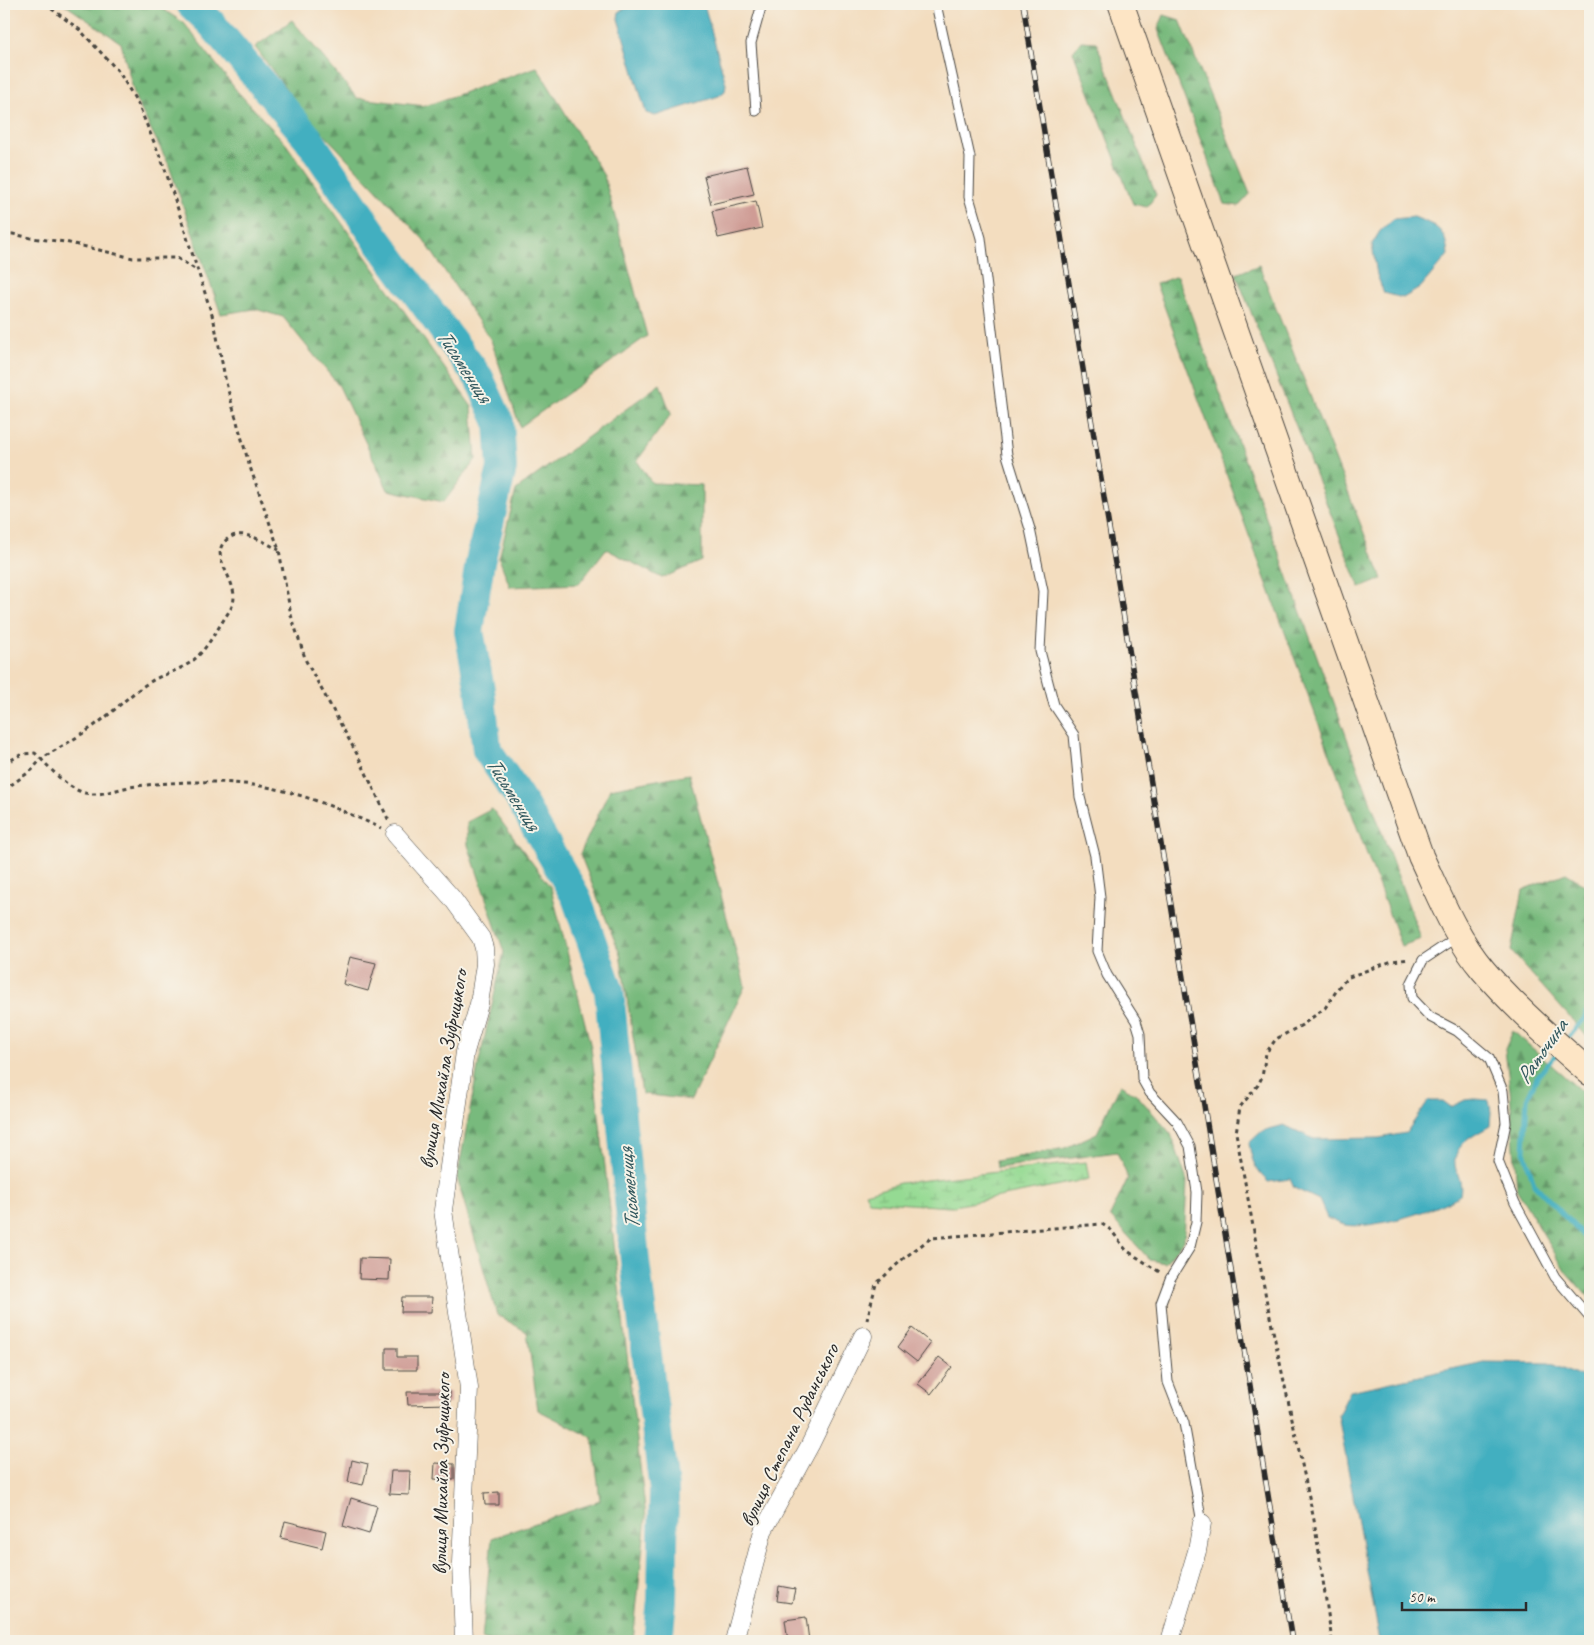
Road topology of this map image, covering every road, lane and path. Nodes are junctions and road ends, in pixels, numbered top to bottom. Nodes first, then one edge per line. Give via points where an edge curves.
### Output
1 (45, 4) edge
2 (762, 4) edge
3 (936, 4) edge
4 (1121, 4) edge
5 (756, 111) dead end
6 (4, 232) edge
7 (198, 271) junction
8 (279, 550) junction
9 (41, 759) junction
10 (4, 764) edge
11 (4, 790) edge
12 (395, 834) junction
13 (1459, 935) junction
14 (1423, 960) junction
15 (1590, 1072) edge
16 (1170, 1279) junction
17 (1590, 1318) edge
18 (863, 1336) joint
19 (1202, 1522) joint
20 (464, 1641) edge
21 (734, 1641) edge
22 (1170, 1641) edge
23 (1332, 1641) edge

1 - 7 path via 80,30 119,72 134,96 164,166
2 - 5 lane via 751,43
3 - 16 lane via 970,157 969,197 981,238 1007,455 1030,530 1042,591 1040,651 1054,704 1074,735 1080,797 1095,856 1100,897 1097,952 1107,975 1136,1021 1140,1034 1142,1079 1150,1093 1177,1122 1190,1146 1197,1192 1196,1222 1190,1247
4 - 13 main road via 1421,856
6 - 7 path via 133,258 177,258
7 - 8 path via 214,321 226,383 246,455
8 - 9 path via 259,539 238,535 229,538 221,546 220,559 235,595 232,608 197,657 150,681 107,716
8 - 12 path via 291,615 306,661 357,754
9 - 10 path via 35,753 22,754
9 - 11 path via 32,770
9 - 12 path via 64,782 96,795 129,787 243,784 280,789
12 - 20 street, вулиця Михайла Зубрицького via 452,898 477,931 484,948 479,1004 465,1052 443,1210 469,1388 461,1563
13 - 14 lane
13 - 15 main road via 1482,969 1527,1017
14 - 17 lane via 1410,984 1412,998 1430,1017 1458,1031 1489,1058 1503,1091 1506,1123 1498,1161 1515,1203 1555,1277
14 - 23 path via 1407,958 1392,961 1349,977 1325,1008 1276,1039 1266,1053 1262,1077 1240,1107 1237,1121 1236,1133 1267,1303 1314,1520
16 - 18 path via 1126,1250 1111,1230 1102,1224 931,1238 876,1284
16 - 19 lane via 1161,1303 1168,1382 1184,1423
18 - 21 street, вулиця Степана Руданського via 810,1445 763,1531
19 - 22 street via 1198,1550

